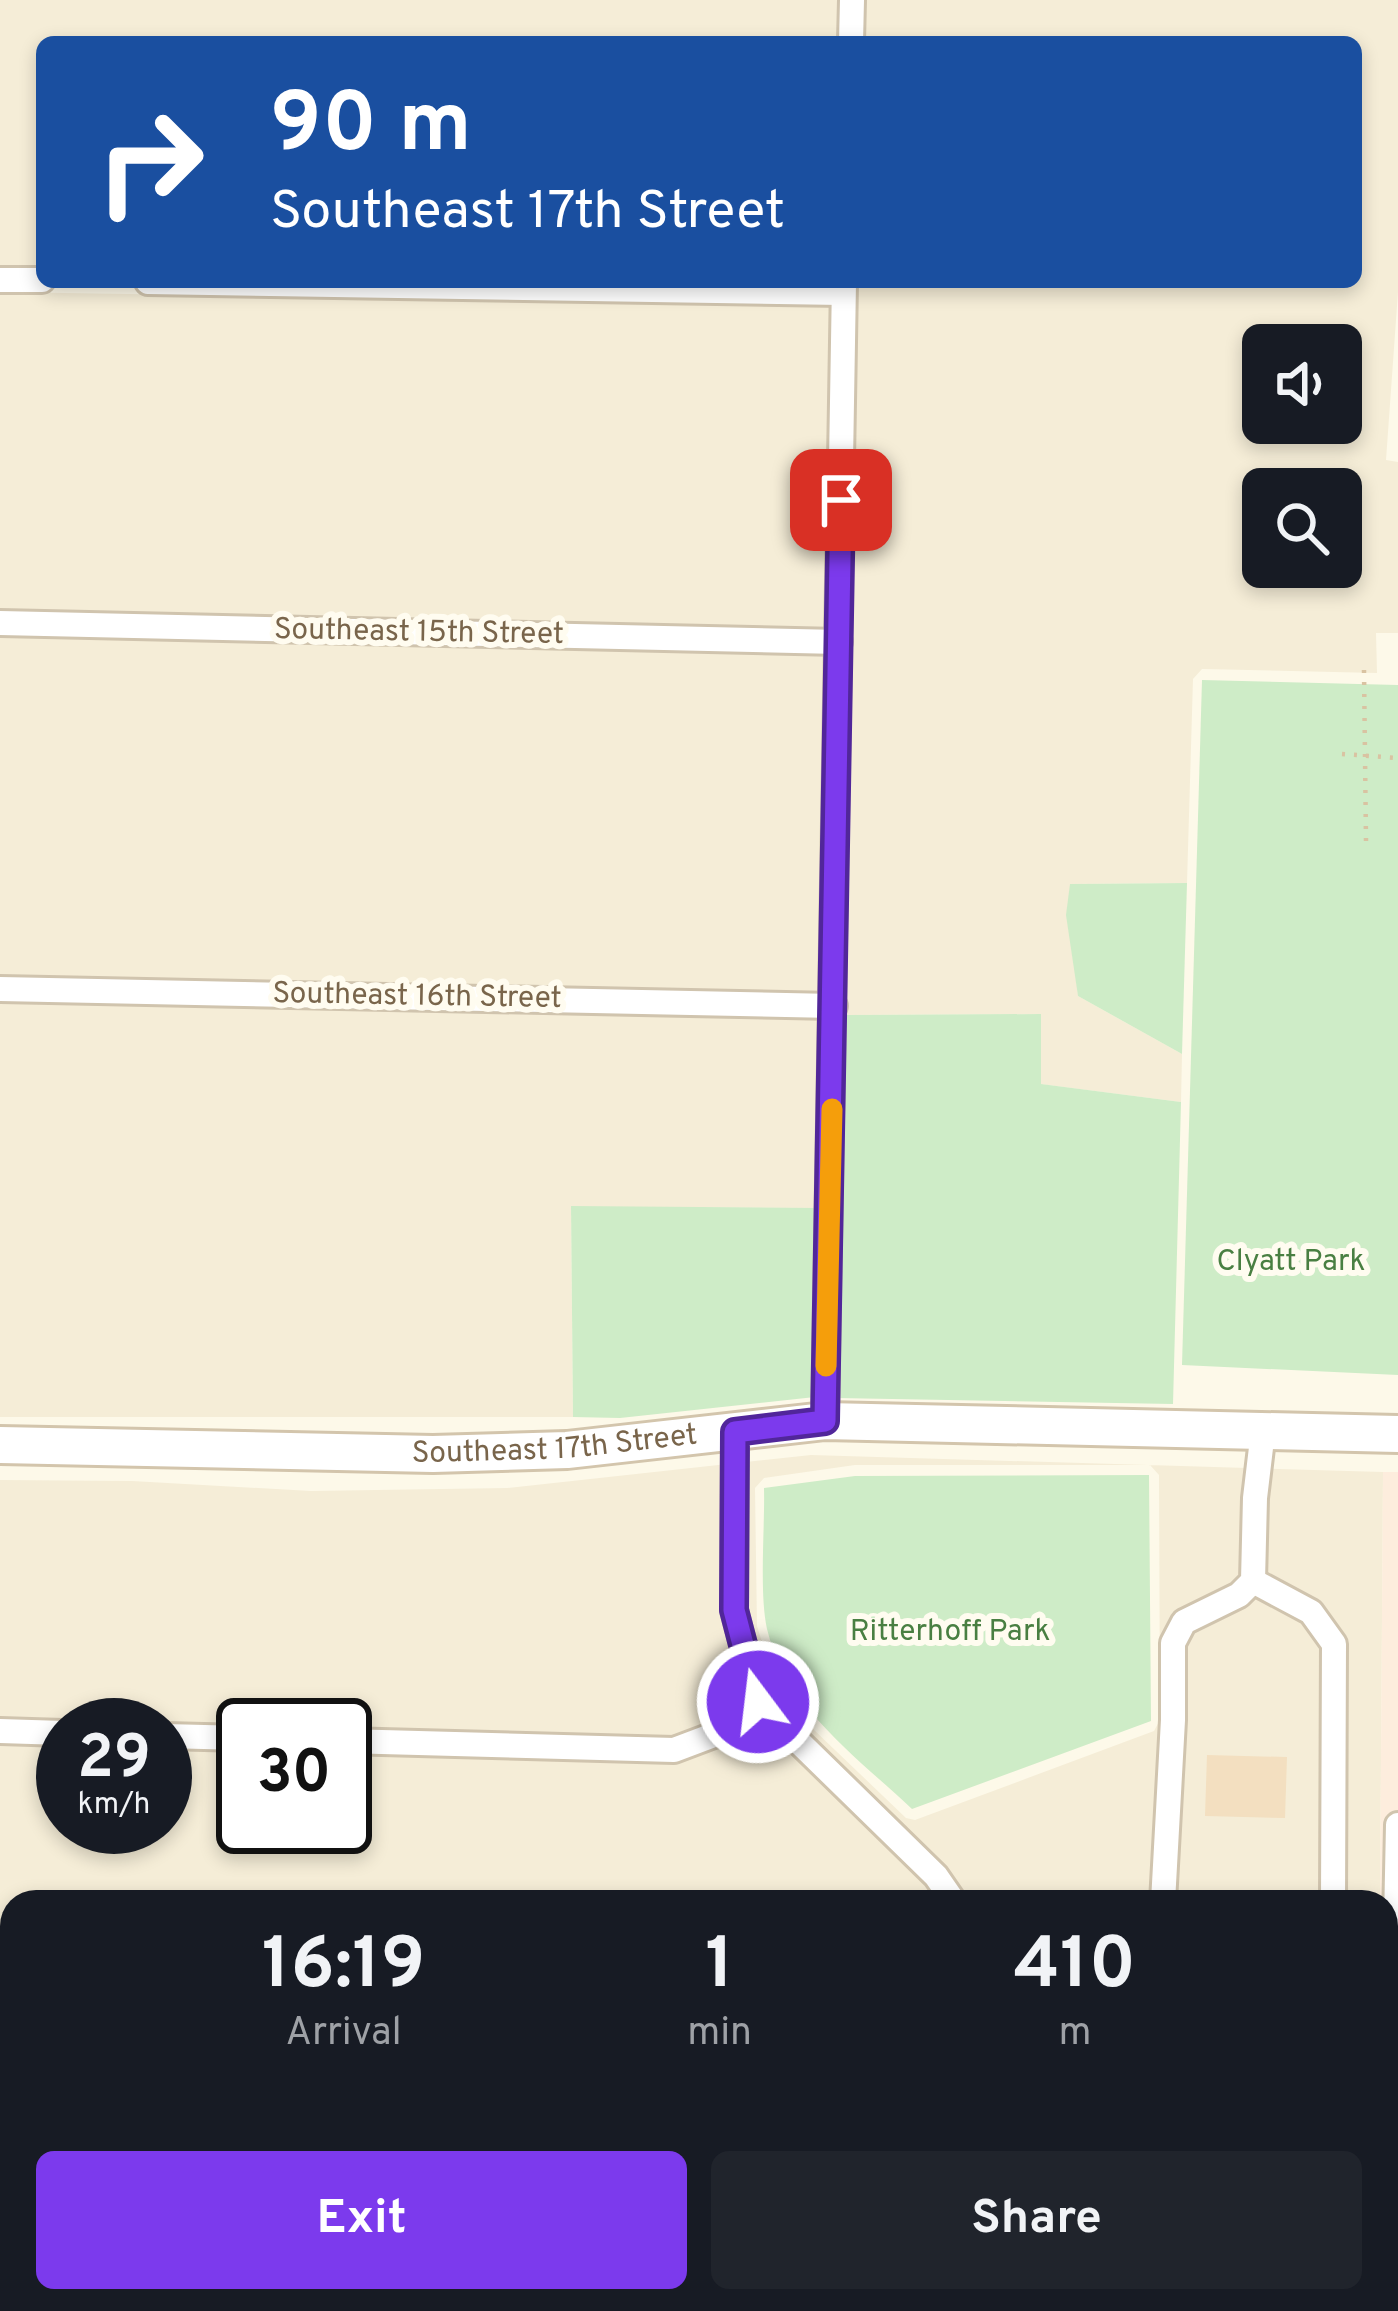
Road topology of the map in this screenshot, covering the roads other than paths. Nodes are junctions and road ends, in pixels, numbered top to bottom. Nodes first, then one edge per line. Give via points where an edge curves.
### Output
1 (852, 0) edge
2 (851, 36) edge
3 (0, 280) edge
4 (36, 280) edge
5 (843, 288) edge
6 (0, 623) edge
7 (839, 642) junction
8 (0, 989) edge
9 (834, 1006) junction
10 (825, 1421) junction
11 (1264, 1431) junction
12 (735, 1432) junction
13 (1398, 1434) edge
14 (0, 1445) edge
15 (1253, 1581) junction
16 (758, 1702) junction
17 (0, 1731) edge
18 (36, 1732) edge
19 (372, 1742) edge
20 (1398, 1825) edge
21 (945, 1890) edge
22 (1164, 1890) edge
23 (1333, 1890) edge
24 (1397, 1890) edge

1 - 2 street
3 - 4 street
5 - 7 street
6 - 7 street, Southeast 15th Street
7 - 9 street
8 - 9 street, Southeast 16th Street
9 - 10 street
10 - 11 main road, Southeast 17th Street
10 - 12 main road, Southeast 17th Street
11 - 13 main road, Southeast 17th Street
11 - 15 street
12 - 14 main road, Southeast 17th Street via 433,1454
12 - 16 street via 734,1610
15 - 22 street via 1184,1622 1173,1643
15 - 23 street via 1311,1612 1334,1644
16 - 19 street via 727,1730 674,1750
16 - 21 street
17 - 18 street
20 - 24 street

